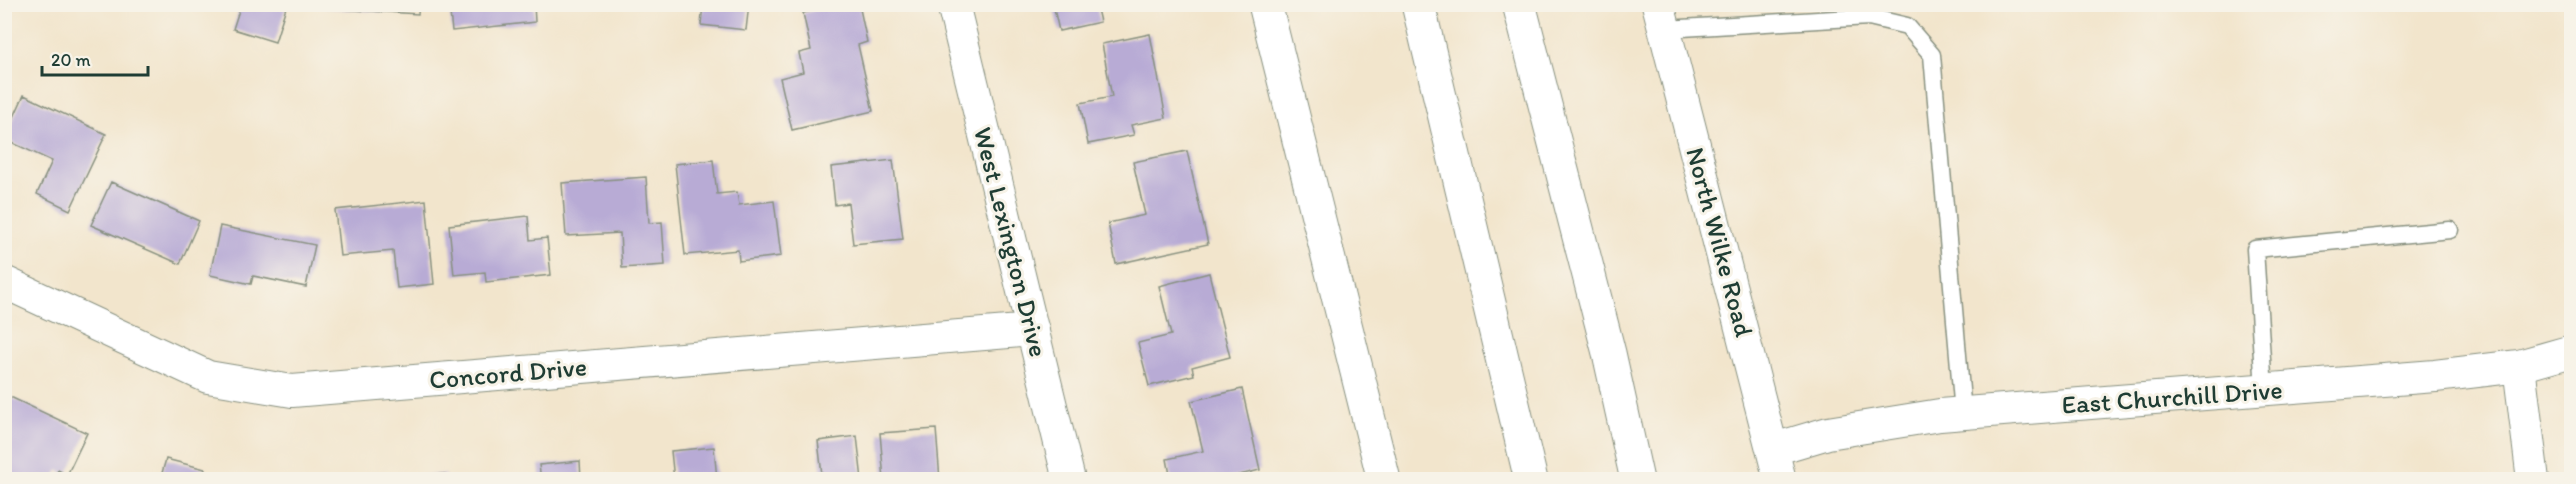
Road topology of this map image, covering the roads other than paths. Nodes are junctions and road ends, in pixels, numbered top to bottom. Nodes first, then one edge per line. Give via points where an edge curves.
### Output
1 (953, 4) edge
2 (1265, 4) edge
3 (1418, 4) edge
4 (1519, 4) edge
5 (1662, 17) edge
6 (2450, 230) dead end
7 (4, 282) edge
8 (1032, 330) junction
9 (2571, 351) edge
10 (2519, 366) junction
11 (2264, 390) junction
12 (1963, 413) junction
13 (1774, 449) junction
14 (1069, 480) edge
15 (1384, 480) edge
16 (1531, 480) edge
17 (1637, 480) edge
18 (1780, 480) edge
19 (2533, 480) edge

1 - 8 street, West Lexington Drive
2 - 15 main road
3 - 16 main road
4 - 17 main road via 1609,353
5 - 12 lane via 1869,17 1907,26 1932,55
5 - 13 street, North Wilke Road
6 - 11 lane via 2254,249
7 - 8 street, Concord Drive via 208,377 292,391
8 - 14 street, West Lexington Drive
9 - 10 street, East Churchill Drive
10 - 11 street, East Churchill Drive
10 - 19 street
11 - 12 street, East Churchill Drive
12 - 13 street, East Churchill Drive via 1828,433
13 - 18 street, North Wilke Road

